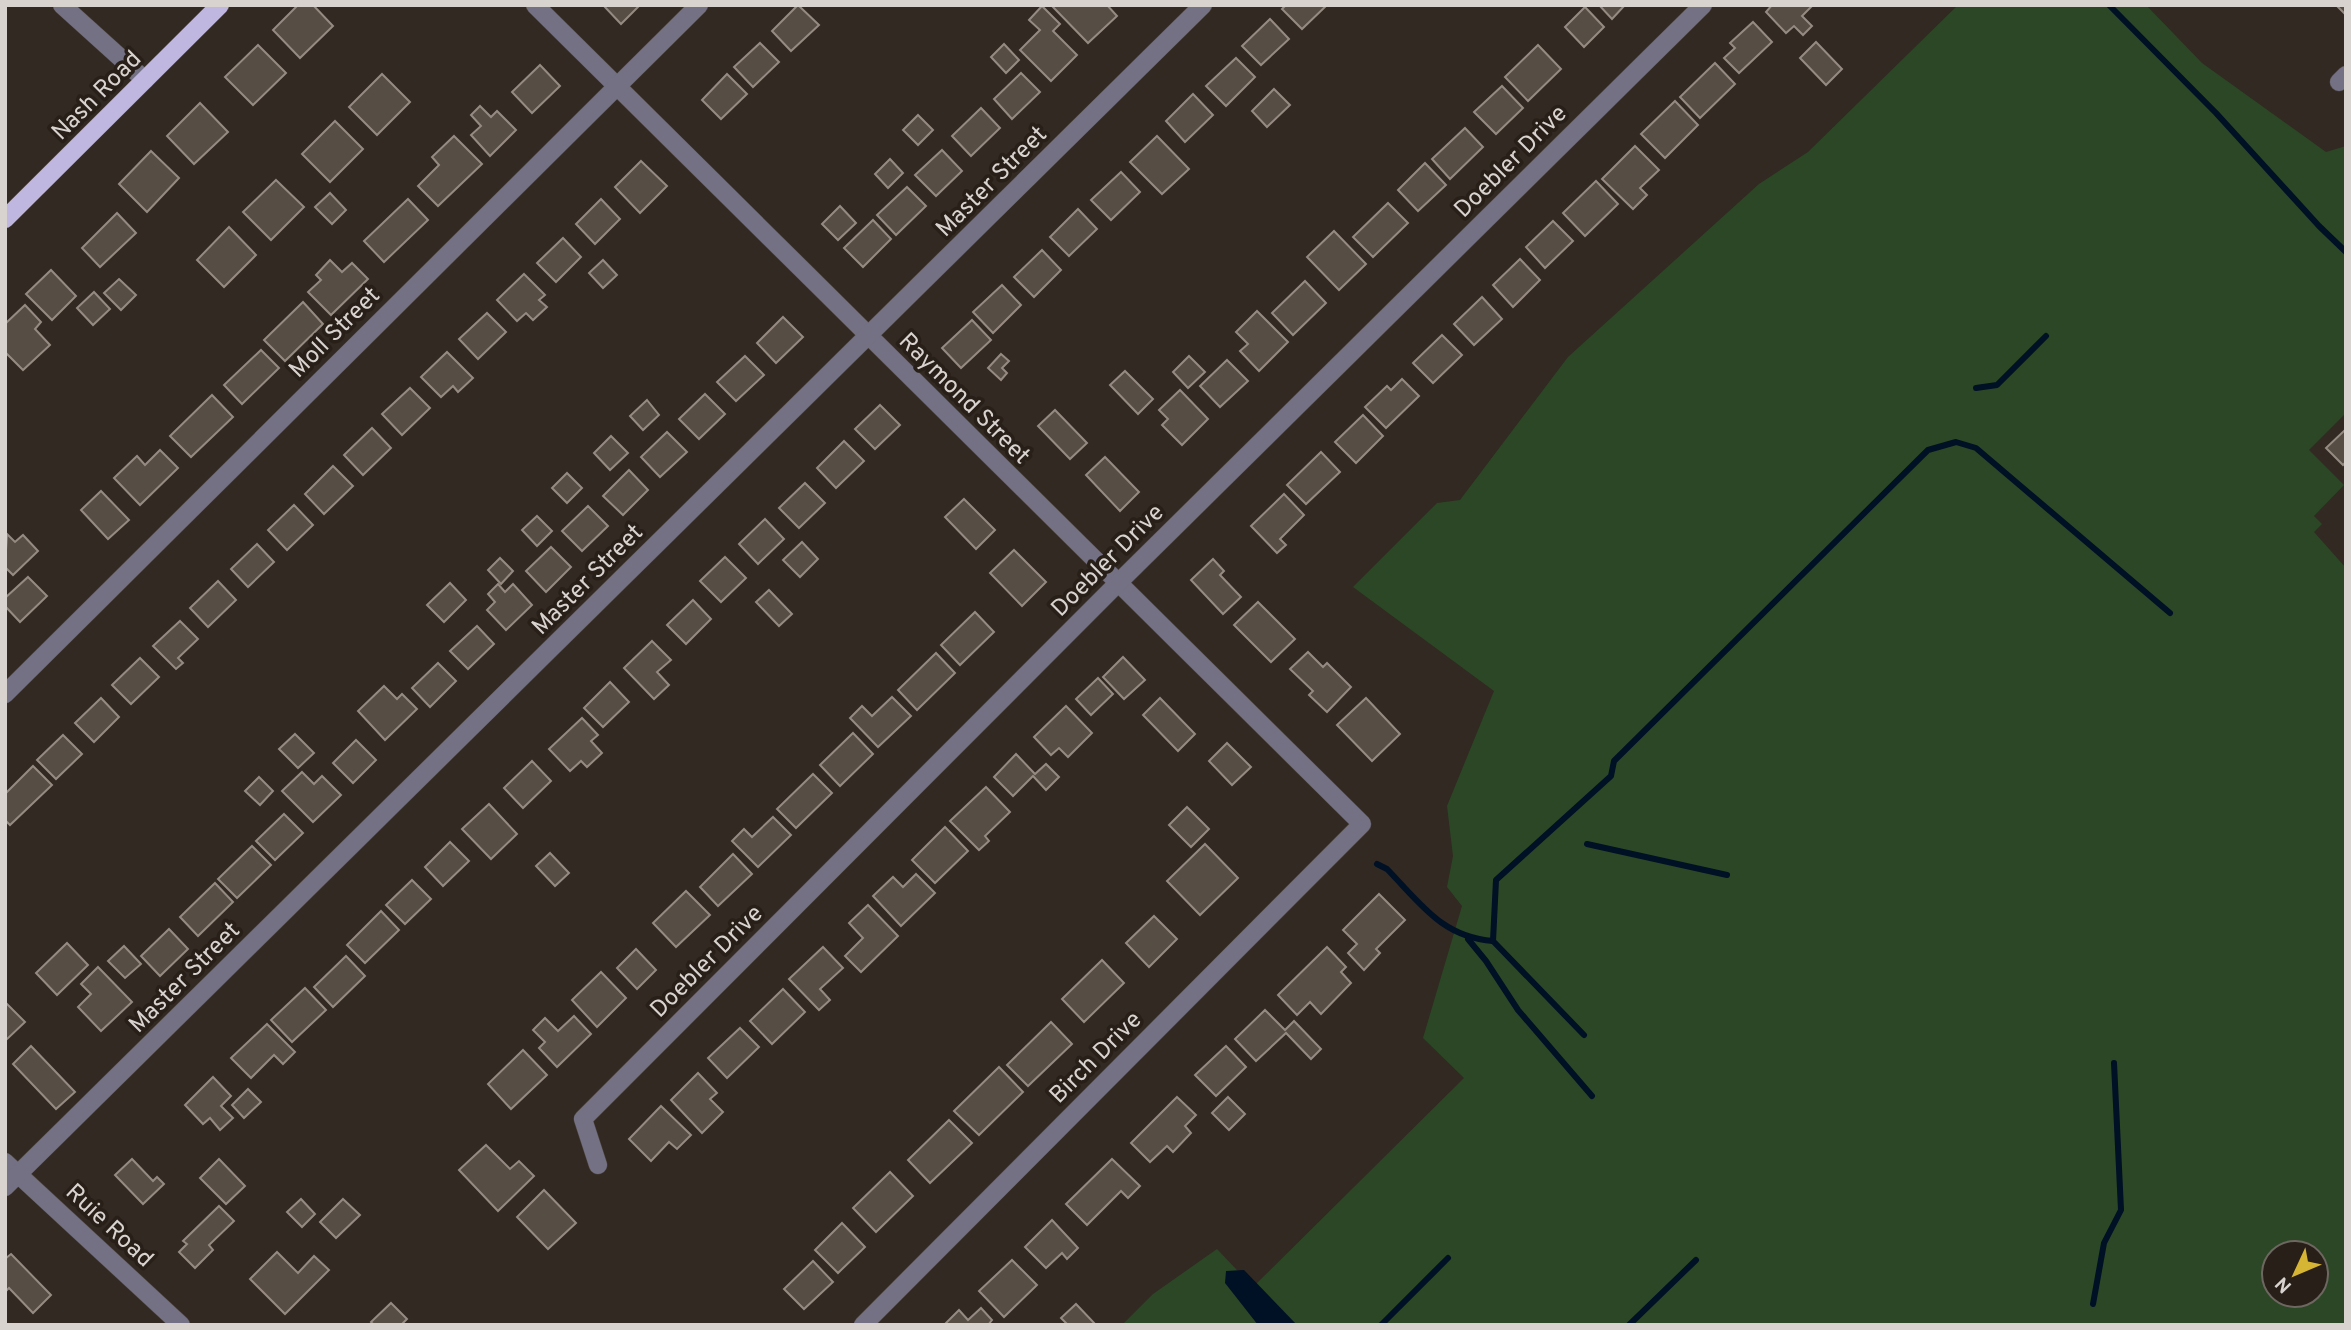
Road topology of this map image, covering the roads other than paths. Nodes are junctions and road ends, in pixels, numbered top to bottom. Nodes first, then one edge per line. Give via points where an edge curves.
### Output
1 (62, 5) edge
2 (220, 5) edge
3 (536, 5) edge
4 (699, 5) edge
5 (1203, 5) edge
6 (1703, 5) edge
7 (145, 80) junction
8 (615, 87) junction
9 (5, 219) edge
10 (868, 337) junction
11 (1117, 584) junction
12 (5, 694) edge
13 (1362, 824) joint
14 (598, 1165) dead end
15 (12, 1168) edge
16 (5, 1187) edge
17 (181, 1325) edge
18 (863, 1325) edge

1 - 7 street
2 - 7 main road, Nash Road
3 - 8 street, Raymond Street
4 - 8 street, Moll Street
5 - 10 street, Master Street
6 - 11 street, Doebler Drive
7 - 9 main road, Nash Road
8 - 10 street, Raymond Street
8 - 12 street, Moll Street
10 - 11 street, Raymond Street
10 - 15 street, Master Street
11 - 13 street, Raymond Street
11 - 14 street, Doebler Drive via 583,1119
13 - 18 street, Birch Drive
15 - 16 street, Master Street
15 - 17 street, Ruie Road

